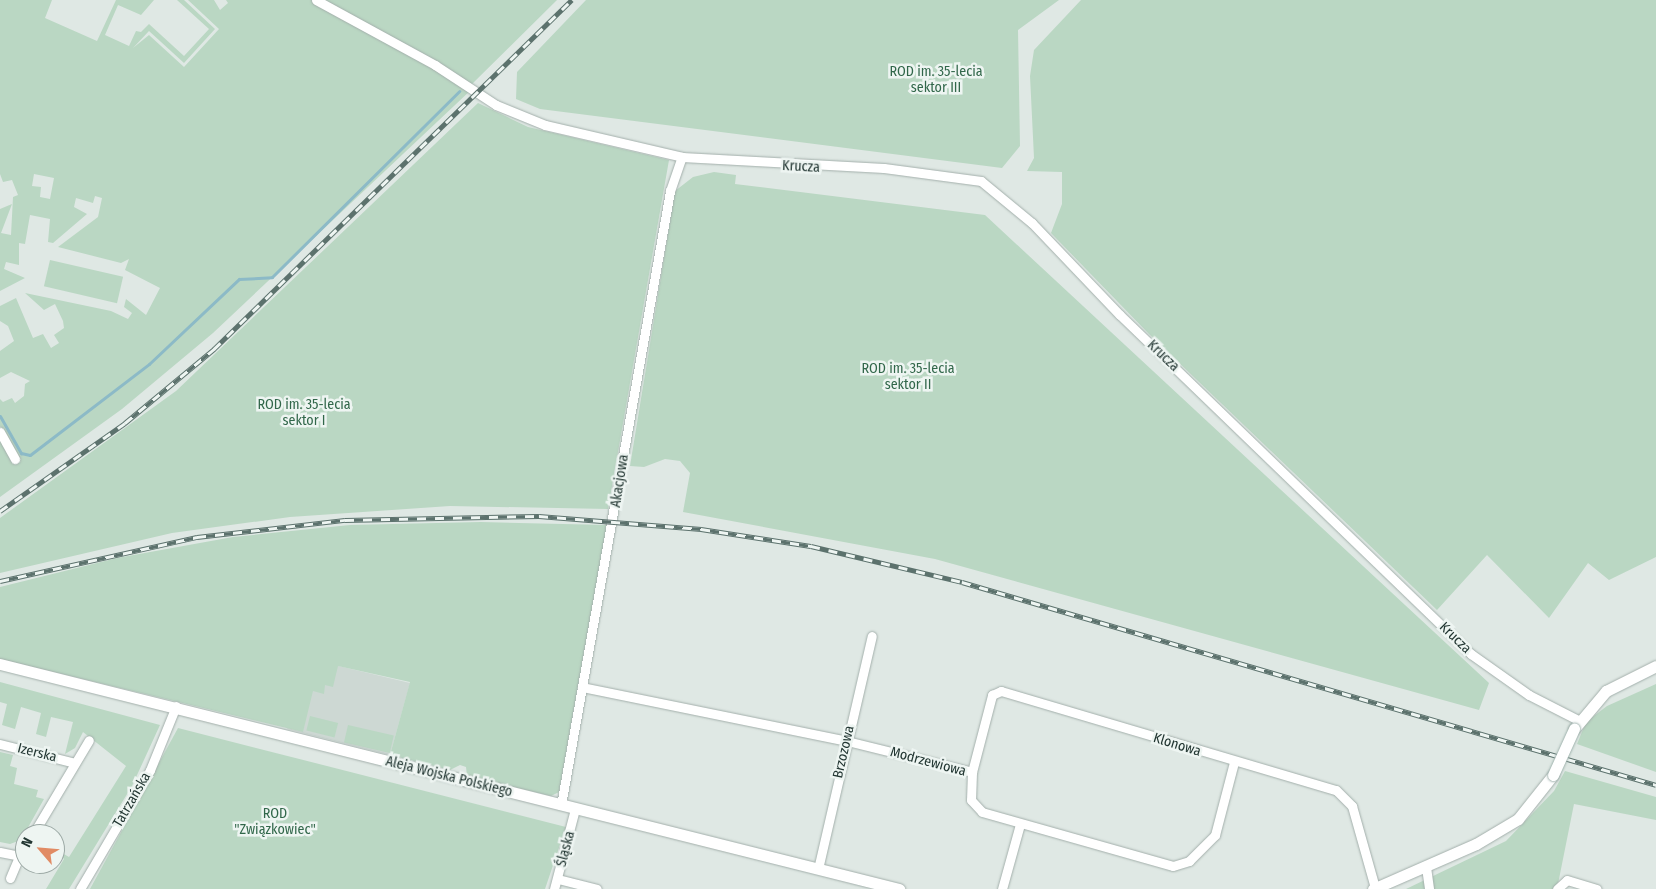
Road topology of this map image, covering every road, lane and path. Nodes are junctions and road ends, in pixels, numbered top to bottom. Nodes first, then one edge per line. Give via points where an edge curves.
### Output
1 (316, 0) edge
2 (682, 157) junction
3 (0, 432) edge
4 (15, 459) dead end
5 (872, 636) dead end
6 (0, 664) edge
7 (1656, 666) edge
8 (582, 687) junction
9 (176, 706) junction
10 (1576, 725) junction
11 (89, 740) dead end
12 (847, 741) junction
13 (0, 744) edge
14 (1234, 762) junction
15 (75, 763) junction
16 (972, 772) junction
17 (561, 805) junction
18 (575, 808) junction
19 (39, 824) edge
20 (1020, 824) junction
21 (15, 851) edge
22 (0, 852) edge
23 (15, 867) edge
24 (1426, 867) junction
25 (818, 869) junction
26 (10, 878) dead end
27 (558, 879) junction
28 (80, 889) edge
29 (554, 889) edge
30 (596, 889) edge
31 (899, 889) edge
32 (1002, 889) edge
33 (1374, 889) edge
34 (1429, 889) edge
35 (1557, 889) edge
36 (1596, 889) edge

1 - 2 street, Krucza via 514,114
2 - 8 street, Akacjowa via 670,192
2 - 10 street, Krucza via 884,168 981,181 1032,223 1120,315 1471,654
3 - 4 street
5 - 12 street, Brzozowa
6 - 9 street, Aleja Wojska Polskiego
7 - 10 street via 1606,692
8 - 12 street, Modrzewiowa
8 - 17 street, Akacjowa
9 - 17 street, Aleja Wojska Polskiego
9 - 28 street, Tatrzańska via 150,770
10 - 24 street, bridge via 1553,775 1518,819
11 - 15 street
12 - 16 street, Modrzewiowa
12 - 25 street, Brzozowa
13 - 15 street, Izerska
14 - 16 street, Klonowa via 1001,691 992,695
14 - 20 street, Modrzewiowa via 1215,835 1188,861 1172,866
14 - 33 street, Klonowa via 1336,790 1352,806
15 - 19 street
16 - 20 street, Modrzewiowa via 972,800 982,812
17 - 18 street, Aleja Wojska Polskiego
18 - 25 street, Aleja Wojska Polskiego
18 - 27 street, Śląska
20 - 32 street
21 - 22 street
23 - 26 street
24 - 33 street
24 - 34 street
25 - 31 street, Aleja Wojska Polskiego
27 - 29 street, Śląska
27 - 30 street
35 - 36 street via 1567,880

